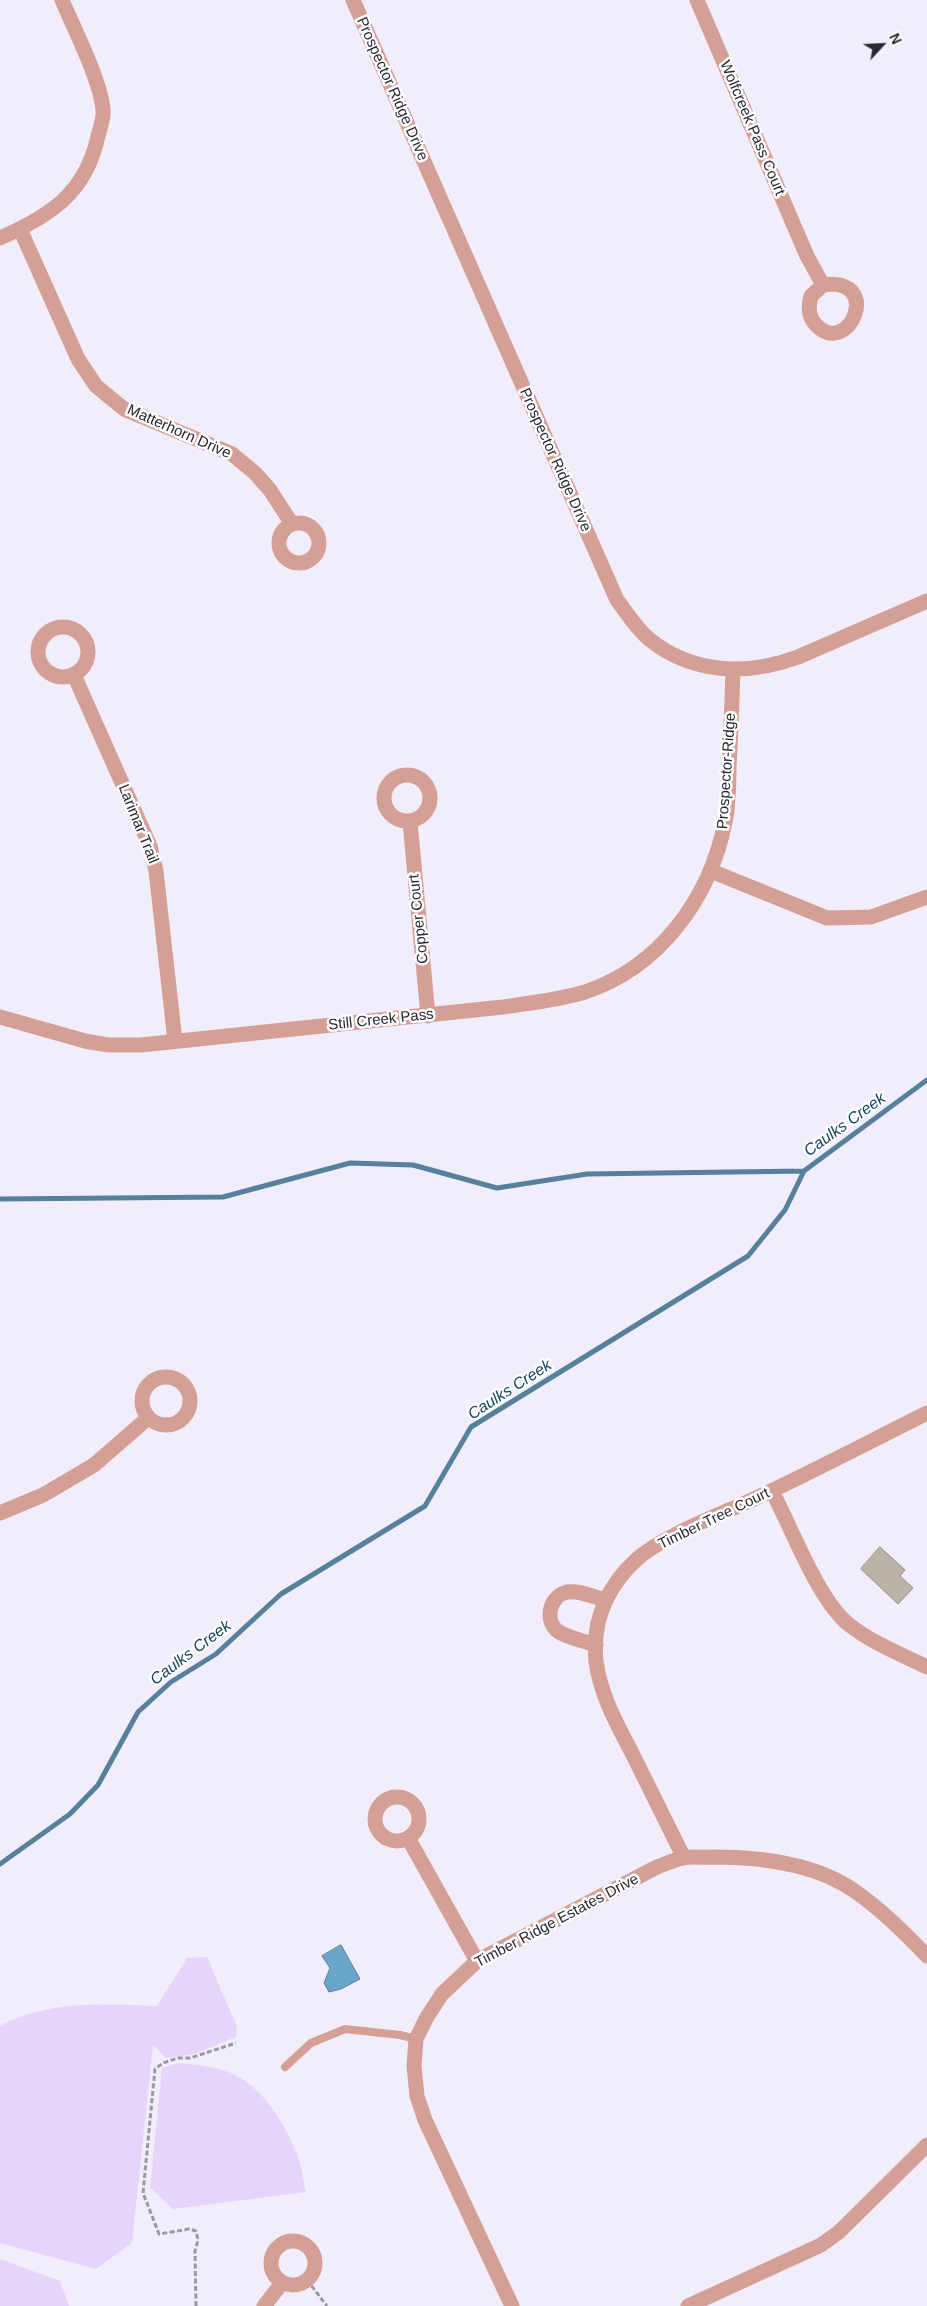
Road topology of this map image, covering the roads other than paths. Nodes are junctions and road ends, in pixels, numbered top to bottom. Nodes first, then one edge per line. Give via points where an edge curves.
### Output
1 (62, 0) edge
2 (352, 0) edge
3 (697, 0) edge
4 (20, 229) junction
5 (0, 238) edge
6 (823, 285) dead end
7 (292, 524) dead end
8 (927, 601) edge
9 (733, 670) junction
10 (74, 675) dead end
11 (410, 822) dead end
12 (711, 871) junction
13 (927, 897) edge
14 (428, 1016) junction
15 (0, 1017) edge
16 (175, 1041) junction
17 (927, 1413) edge
18 (148, 1418) dead end
19 (772, 1491) junction
20 (0, 1513) edge
21 (605, 1600) junction
22 (596, 1645) junction
23 (927, 1667) edge
24 (408, 1838) dead end
25 (684, 1858) junction
26 (927, 1956) edge
27 (477, 1961) junction
28 (416, 2039) junction
29 (285, 2066) dead end
30 (927, 2145) edge
31 (282, 2283) junction
32 (264, 2306) edge
33 (512, 2306) edge
34 (688, 2306) edge

1 - 4 street via 99,90 104,112 95,153 75,190 58,206
2 - 9 street, Prospector Ridge Drive via 617,600 648,638 669,653 698,664
3 - 6 street, Wolfcreek Pass Court via 807,256
4 - 5 street
4 - 7 street, Matterhorn Drive via 78,359 96,386 124,409 232,454 270,490
8 - 9 street, Prospector Ridge Drive via 778,665
9 - 12 street, Prospector-Ridge via 726,820
10 - 16 street, Larimar Trail via 150,846
11 - 14 street, Copper Court
12 - 13 street via 827,918 871,918
12 - 14 street, Still Creek Pass via 701,894 670,936 631,969 607,983 558,1000
14 - 16 street, Still Creek Pass
15 - 16 street, Still Creek Pass via 108,1045 141,1046
17 - 19 street, Timber Tree Court
18 - 20 street via 94,1465 42,1495
19 - 21 street, Timber Tree Court via 660,1543 621,1576
19 - 23 street via 819,1584 847,1623
21 - 22 street, Timber Tree Court via 599,1613
21 - 22 street via 569,1592 555,1599 550,1611 550,1619 558,1631
22 - 25 street, Timber Tree Court via 596,1662 613,1714
24 - 27 street
25 - 26 street, Timber Ridge Estates Drive via 769,1860 822,1874 855,1891 887,1916
25 - 27 street, Timber Ridge Estates Drive via 657,1867
27 - 28 street, Timber Ridge Estates Drive via 442,1994
28 - 29 lane via 345,2029 311,2043
28 - 33 street, Timber Ridge Estates Drive via 417,2096 425,2120
30 - 34 street via 839,2232 821,2245
31 - 31 street via 273,2273 271,2258 280,2245 300,2242 312,2251 315,2267 301,2284 290,2286
31 - 32 street

